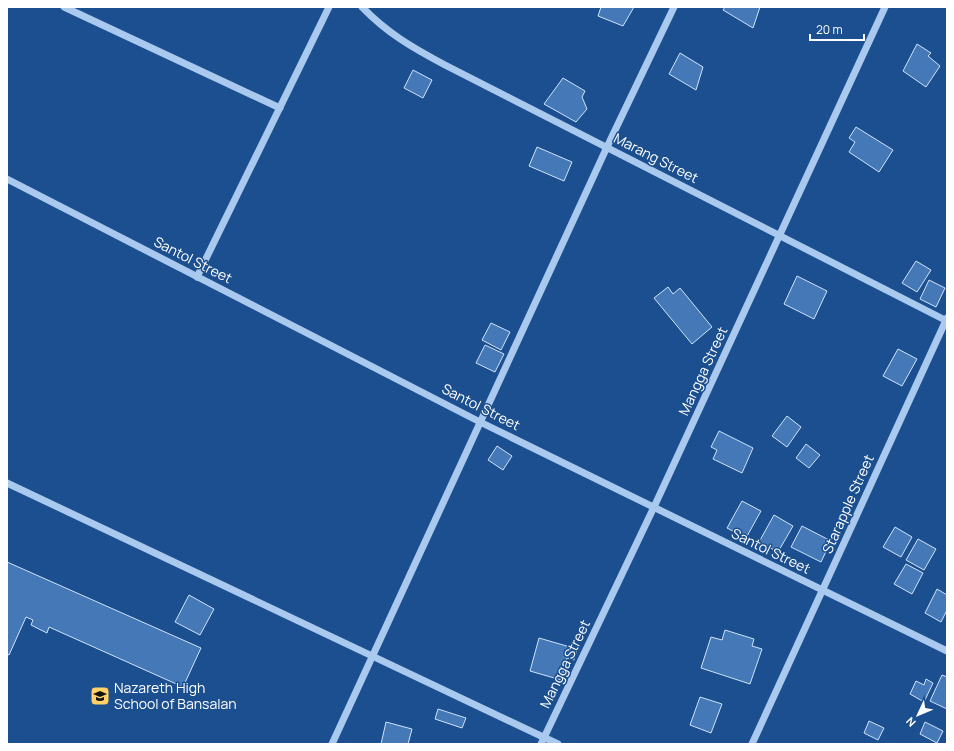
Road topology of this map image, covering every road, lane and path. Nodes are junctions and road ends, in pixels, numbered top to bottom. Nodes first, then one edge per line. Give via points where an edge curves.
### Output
1 (64, 7) edge
2 (329, 7) edge
3 (362, 7) edge
4 (674, 7) edge
5 (885, 7) edge
6 (280, 108) junction
7 (607, 148) junction
8 (7, 179) edge
9 (779, 236) junction
10 (197, 277) junction
11 (947, 320) edge
12 (480, 422) junction
13 (7, 482) edge
14 (654, 507) junction
15 (824, 591) junction
16 (947, 651) edge
17 (372, 656) junction
18 (542, 741) edge
19 (332, 744) edge
20 (558, 744) edge
21 (752, 744) edge

1 - 6 street
2 - 6 street
3 - 7 street, Marang Street via 380,25 406,44
4 - 7 street
5 - 9 street, Mangga Street
6 - 10 street
7 - 9 street, Marang Street
7 - 12 street
8 - 10 street, Santol Street
9 - 11 street, Marang Street
9 - 14 street, Mangga Street
10 - 12 street, Santol Street
11 - 15 street, Starapple Street
12 - 14 street, Santol Street
12 - 17 street
13 - 17 street
14 - 15 street, Santol Street
14 - 18 street, Mangga Street
15 - 16 street, Santol Street
15 - 21 street, Starapple Street
17 - 18 street
17 - 19 street
18 - 20 street

